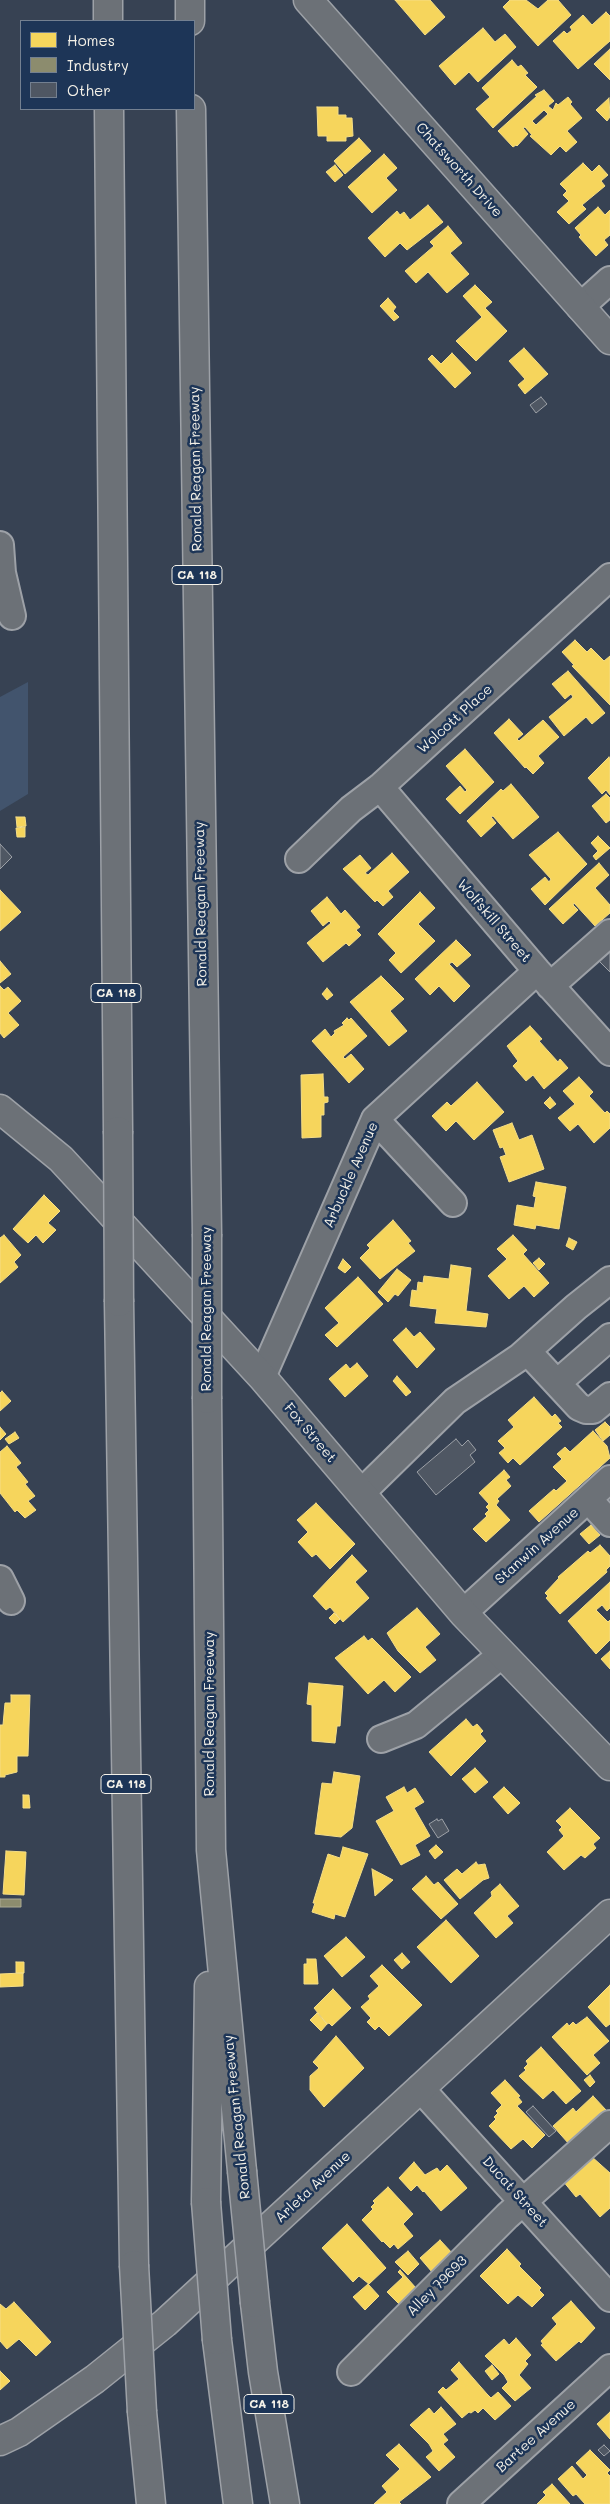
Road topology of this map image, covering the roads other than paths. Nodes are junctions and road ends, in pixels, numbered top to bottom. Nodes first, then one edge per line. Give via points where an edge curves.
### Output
1 (108, 0) edge
2 (190, 0) edge
3 (308, 0) edge
4 (108, 20) edge
5 (190, 20) edge
6 (109, 110) edge
7 (191, 110) edge
8 (610, 280) edge
9 (580, 307) junction
10 (610, 340) edge
11 (0, 545) edge
12 (610, 577) edge
13 (12, 616) dead end
14 (380, 787) junction
15 (298, 859) dead end
16 (610, 933) edge
17 (544, 979) junction
18 (610, 1052) edge
19 (0, 1109) edge
20 (375, 1119) junction
21 (453, 1203) dead end
22 (610, 1280) edge
23 (610, 1337) edge
24 (527, 1351) junction
25 (262, 1377) junction
26 (557, 1383) junction
27 (602, 1403) edge
28 (610, 1479) edge
29 (361, 1493) junction
30 (588, 1499) junction
31 (610, 1523) edge
32 (463, 1613) junction
33 (502, 1655) junction
34 (381, 1739) dead end
35 (610, 1766) edge
36 (211, 1850) junction
37 (610, 1914) edge
38 (420, 2088) junction
39 (610, 2124) edge
40 (523, 2201) junction
41 (610, 2298) edge
42 (610, 2368) edge
43 (351, 2372) dead end
44 (142, 2412) junction
45 (0, 2441) edge
46 (142, 2504) edge
47 (151, 2504) edge
48 (238, 2504) edge
49 (285, 2504) edge
50 (461, 2504) edge

1 - 4 main road
2 - 5 main road
3 - 9 main road, Chatsworth Drive
6 - 44 main road, CA 118, bridge via 119,1302 134,2265
7 - 36 main road, Ronald Reagan Freeway / CA 118, bridge
8 - 9 street
9 - 10 main road, Chatsworth Drive
11 - 13 street via 2,573
12 - 14 street, Wolcott Place
14 - 15 street, Wolcott Place via 350,809
14 - 17 street, Wolfskill Street
16 - 17 street, Arbuckle Avenue
17 - 18 street, Wolfskill Street
17 - 20 street, Arbuckle Avenue
19 - 25 main road, Fox Street via 61,1159
20 - 21 street
20 - 25 street, Arbuckle Avenue
22 - 24 street
23 - 26 street
24 - 26 street
24 - 29 street via 455,1401
25 - 29 main road, Fox Street
26 - 27 street via 579,1407 586,1410
28 - 30 street, Stanwin Avenue
29 - 32 main road, Fox Street
30 - 31 street
30 - 32 street, Stanwin Avenue
32 - 33 main road, Fox Street
33 - 34 street via 416,1725
33 - 35 main road, Fox Street
36 - 48 main road, bridge via 206,2202 217,2340
36 - 49 main road, Ronald Reagan Freeway / CA 118, bridge via 255,2303
37 - 38 main road, Arleta Avenue
38 - 40 street, Ducat Street
38 - 45 main road, Arleta Avenue via 165,2323 95,2379 19,2432
39 - 40 street, Alley 79693
40 - 41 street, Ducat Street
40 - 43 street, Alley 79693
42 - 50 street, Bartee Avenue
44 - 46 main road
44 - 47 main road, CA 118

